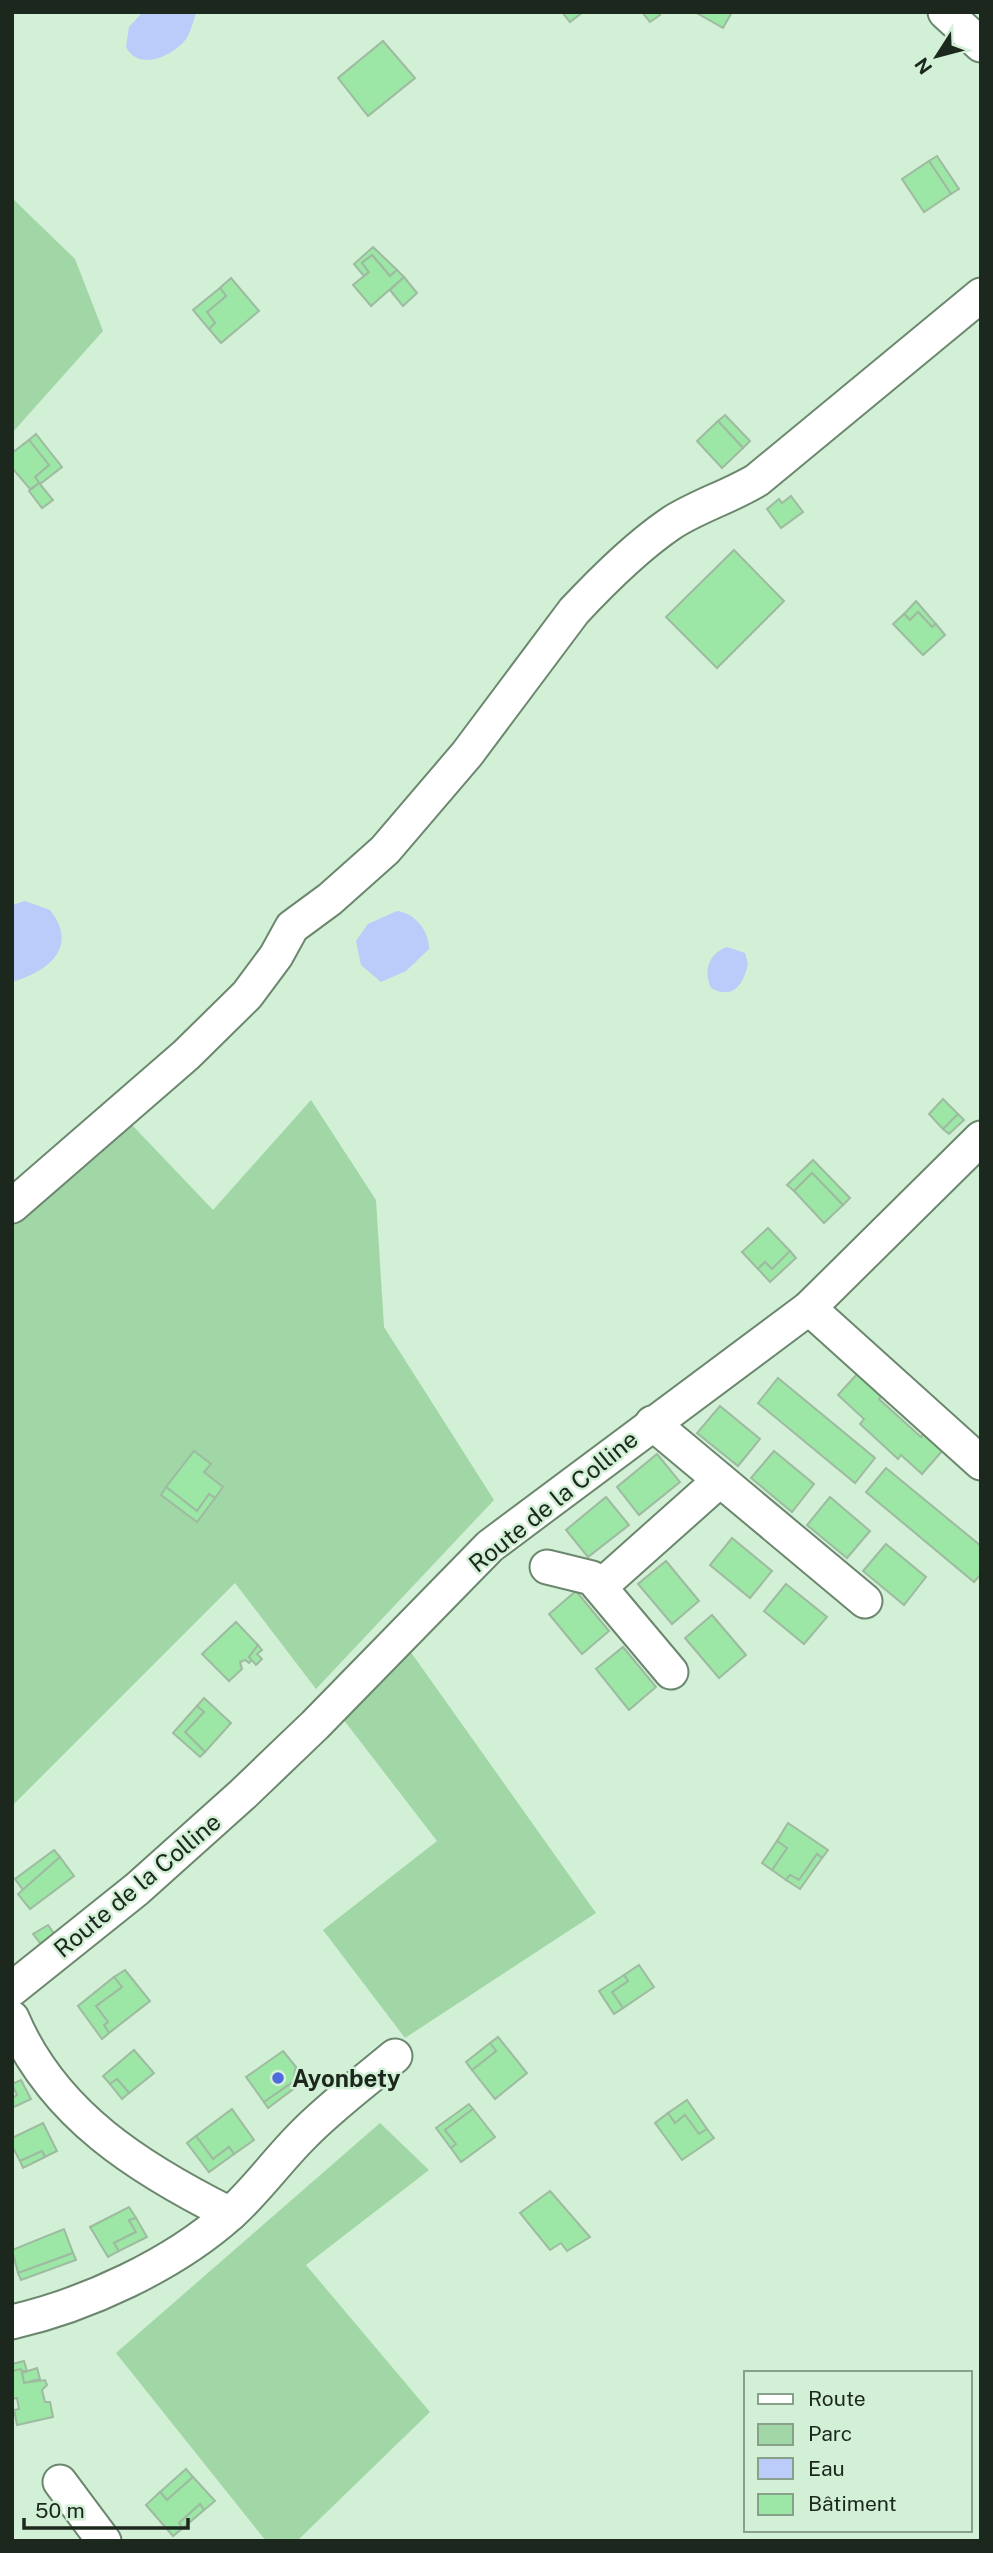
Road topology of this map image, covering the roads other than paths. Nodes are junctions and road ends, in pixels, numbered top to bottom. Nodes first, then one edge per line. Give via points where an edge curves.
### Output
1 (945, 12) edge
2 (981, 45) edge
3 (981, 295) edge
4 (981, 1138) edge
5 (12, 1206) edge
6 (809, 1308) junction
7 (652, 1423) junction
8 (981, 1463) edge
9 (720, 1480) junction
10 (547, 1567) dead end
11 (600, 1587) junction
12 (865, 1601) dead end
13 (671, 1672) dead end
14 (12, 1989) edge
15 (12, 2018) edge
16 (395, 2056) dead end
17 (230, 2214) junction
18 (12, 2322) edge
19 (60, 2482) dead end
20 (104, 2541) edge

1 - 2 street
3 - 5 street via 767,471 733,495 671,524 592,592 467,754 385,850 292,927 247,995 186,1055
4 - 6 street, Route de la Colline
6 - 7 street, Route de la Colline
6 - 8 street
7 - 9 street
7 - 14 street, Route de la Colline via 490,1546 243,1794 137,1889
9 - 11 street
9 - 12 street
10 - 11 street via 592,1578
11 - 13 street
15 - 17 street via 50,2081 97,2132 156,2174
16 - 17 street via 303,2134
17 - 18 street via 157,2267 38,2316
19 - 20 street

